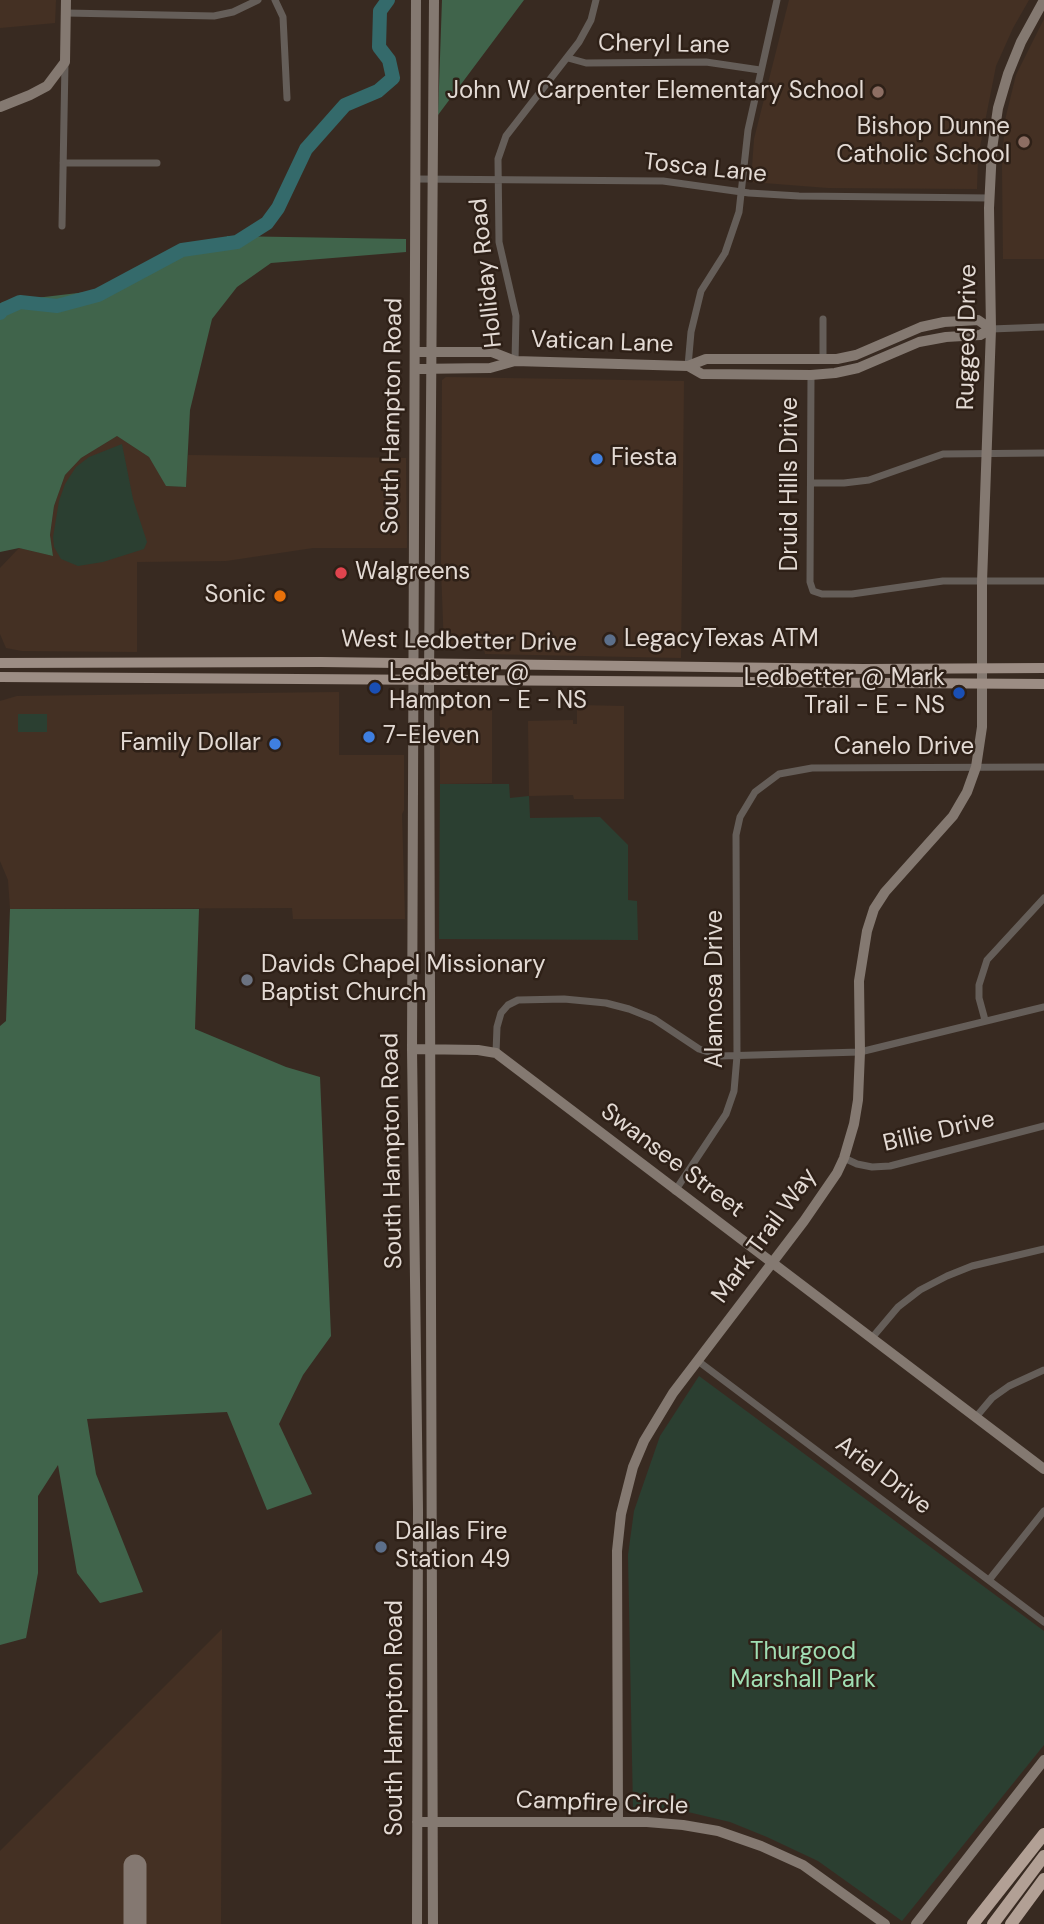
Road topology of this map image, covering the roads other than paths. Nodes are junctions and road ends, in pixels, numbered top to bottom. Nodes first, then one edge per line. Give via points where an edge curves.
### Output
1 (66, 0) edge
2 (258, 0) edge
3 (275, 0) edge
4 (416, 0) edge
5 (596, 0) edge
6 (777, 0) edge
7 (1044, 0) edge
8 (434, 1) edge
9 (66, 13) junction
10 (568, 58) junction
11 (65, 62) junction
12 (760, 70) junction
13 (287, 99) dead end
14 (0, 107) edge
15 (63, 163) junction
16 (157, 163) dead end
17 (416, 179) junction
18 (497, 179) junction
19 (432, 180) junction
20 (740, 192) junction
21 (990, 198) junction
22 (62, 226) dead end
23 (823, 319) dead end
24 (1044, 327) edge
25 (990, 328) junction
26 (415, 352) junction
27 (431, 352) junction
28 (823, 359) junction
29 (515, 362) junction
30 (688, 366) junction
31 (415, 369) junction
32 (431, 369) junction
33 (811, 375) junction
34 (414, 434) junction
35 (430, 434) junction
36 (1044, 453) edge
37 (987, 455) junction
38 (811, 483) junction
39 (1044, 580) edge
40 (982, 582) junction
41 (242, 662) junction
42 (0, 663) edge
43 (30, 663) junction
44 (123, 663) junction
45 (413, 663) junction
46 (429, 663) junction
47 (565, 664) junction
48 (982, 668) junction
49 (1044, 668) edge
50 (0, 676) edge
51 (68, 677) junction
52 (412, 679) junction
53 (243, 680) junction
54 (429, 680) junction
55 (563, 682) junction
56 (1044, 684) edge
57 (982, 685) junction
58 (976, 767) junction
59 (1044, 767) edge
60 (767, 781) joint
61 (1044, 898) edge
62 (414, 923) junction
63 (430, 926) junction
64 (1044, 1007) edge
65 (985, 1020) junction
66 (412, 1049) junction
67 (430, 1049) junction
68 (860, 1052) junction
69 (496, 1054) junction
70 (737, 1056) junction
71 (1044, 1126) edge
72 (844, 1158) junction
73 (414, 1167) junction
74 (430, 1168) junction
75 (676, 1191) junction
76 (1044, 1249) edge
77 (771, 1263) junction
78 (871, 1339) junction
79 (698, 1361) junction
80 (1044, 1370) edge
81 (976, 1417) junction
82 (1044, 1469) edge
83 (431, 1509) junction
84 (418, 1510) junction
85 (1044, 1511) edge
86 (989, 1580) junction
87 (1044, 1622) edge
88 (1044, 1759) edge
89 (417, 1822) junction
90 (433, 1822) junction
91 (618, 1822) junction
92 (1044, 1835) edge
93 (1044, 1856) edge
94 (1044, 1879) edge
95 (417, 1924) edge
96 (433, 1924) edge
97 (885, 1924) edge
98 (916, 1924) edge
99 (974, 1924) edge
100 (993, 1924) edge
101 (1011, 1924) edge

1 - 9 street
2 - 9 street via 214,16
3 - 13 street via 283,17
4 - 17 street, South Hampton Road
5 - 10 street, Holliday Road via 591,20
6 - 12 street
7 - 21 street, Rugged Drive via 1021,42 998,108
8 - 19 street, South Hampton Road
9 - 11 street
10 - 12 street, Cheryl Lane via 586,63 706,62
10 - 18 street, Holliday Road via 506,136
11 - 14 street via 47,86
11 - 15 street
12 - 20 street
15 - 16 street
15 - 22 street
17 - 19 street, Tosca Lane
17 - 26 street, South Hampton Road
18 - 19 street, Tosca Lane
18 - 20 street, Tosca Lane via 671,182
18 - 29 street, Holliday Road via 499,242 516,316
19 - 27 street, South Hampton Road
20 - 21 street, Tosca Lane via 834,198
20 - 30 street via 732,238 695,310
21 - 25 street, Rugged Drive
23 - 28 street
24 - 25 street, Vatican Lane
25 - 28 street, Vatican Lane via 978,320 944,322 856,355
25 - 33 street, Vatican Lane via 980,335 919,342 858,368
25 - 37 street, Rugged Drive
26 - 27 street, Vatican Lane
26 - 31 street, South Hampton Road
27 - 29 street, Vatican Lane via 492,352
27 - 32 street, South Hampton Road
28 - 30 street, Vatican Lane via 706,359
28 - 33 street
29 - 30 street, Vatican Lane
29 - 32 street, Vatican Lane via 490,368
30 - 33 street, Vatican Lane via 702,374
31 - 32 street, Vatican Lane
31 - 34 street, South Hampton Road
32 - 35 street, South Hampton Road
33 - 38 street, Druid Hills Drive
34 - 35 street
34 - 45 street, South Hampton Road
35 - 46 street, South Hampton Road
36 - 37 street
37 - 38 street via 943,454 869,480
37 - 40 street, Rugged Drive
38 - 40 street, Druid Hills Drive via 813,591 852,594 943,581
39 - 40 street
40 - 48 street, Rugged Drive
41 - 44 main road, West Ledbetter Drive
41 - 45 main road, West Ledbetter Drive
41 - 53 main road
42 - 43 main road, West Ledbetter Drive
43 - 44 main road, West Ledbetter Drive
43 - 50 main road via 27,671
44 - 51 main road via 86,667
45 - 46 main road, West Ledbetter Drive
45 - 52 street, South Hampton Road
46 - 47 main road, West Ledbetter Drive
46 - 54 street, South Hampton Road
47 - 48 main road, West Ledbetter Drive
47 - 55 main road
48 - 49 main road, West Ledbetter Drive
48 - 57 street, Rugged Drive
50 - 51 main road, West Ledbetter Drive
51 - 53 main road, West Ledbetter Drive
52 - 53 main road, West Ledbetter Drive
52 - 54 main road, West Ledbetter Drive
52 - 62 street, South Hampton Road
54 - 55 main road, West Ledbetter Drive
54 - 63 street, South Hampton Road
55 - 57 main road, West Ledbetter Drive
56 - 57 main road, West Ledbetter Drive
57 - 58 street, Mark Trail Way
58 - 59 street, Canelo Drive
58 - 60 street, Canelo Drive via 812,768
58 - 68 street, Mark Trail Way via 953,816 897,876 874,909 861,958
60 - 70 street, Alamosa Drive via 744,809 736,835
61 - 65 street via 987,960 979,985
62 - 63 street
62 - 66 street, South Hampton Road
63 - 67 street, South Hampton Road
64 - 65 street
65 - 68 street
66 - 67 street
66 - 73 street, South Hampton Road
67 - 69 street
67 - 74 street, South Hampton Road
68 - 70 street
68 - 72 street, Mark Trail Way via 856,1112
69 - 70 street via 501,1013 508,1004 533,999 606,1003 629,1009 708,1053
69 - 75 street, Swansee Street
70 - 75 street, Alamosa Drive via 734,1091 726,1114
71 - 72 street, Billie Drive via 890,1166 872,1167
72 - 77 street, Mark Trail Way via 820,1199
73 - 74 street
73 - 84 street, South Hampton Road
74 - 83 street, South Hampton Road
75 - 77 street, Swansee Street
76 - 78 street via 972,1266 920,1290 898,1307
77 - 78 street, Swansee Street
77 - 79 street, Mark Trail Way
78 - 81 street, Swansee Street
79 - 86 street, Ariel Drive
79 - 91 street, Mark Trail Way via 644,1441 621,1514 617,1551
80 - 81 street via 1009,1386
81 - 82 street, Swansee Street
83 - 84 street
83 - 90 street, South Hampton Road
84 - 89 street, South Hampton Road
85 - 86 street
86 - 87 street, Ariel Drive
88 - 98 street
89 - 90 street, Campfire Circle
89 - 95 street, South Hampton Road
90 - 91 street, Campfire Circle
90 - 96 street, South Hampton Road
91 - 97 street, Campfire Circle via 683,1825 741,1838 813,1871
92 - 99 highway
93 - 100 highway
94 - 101 highway

